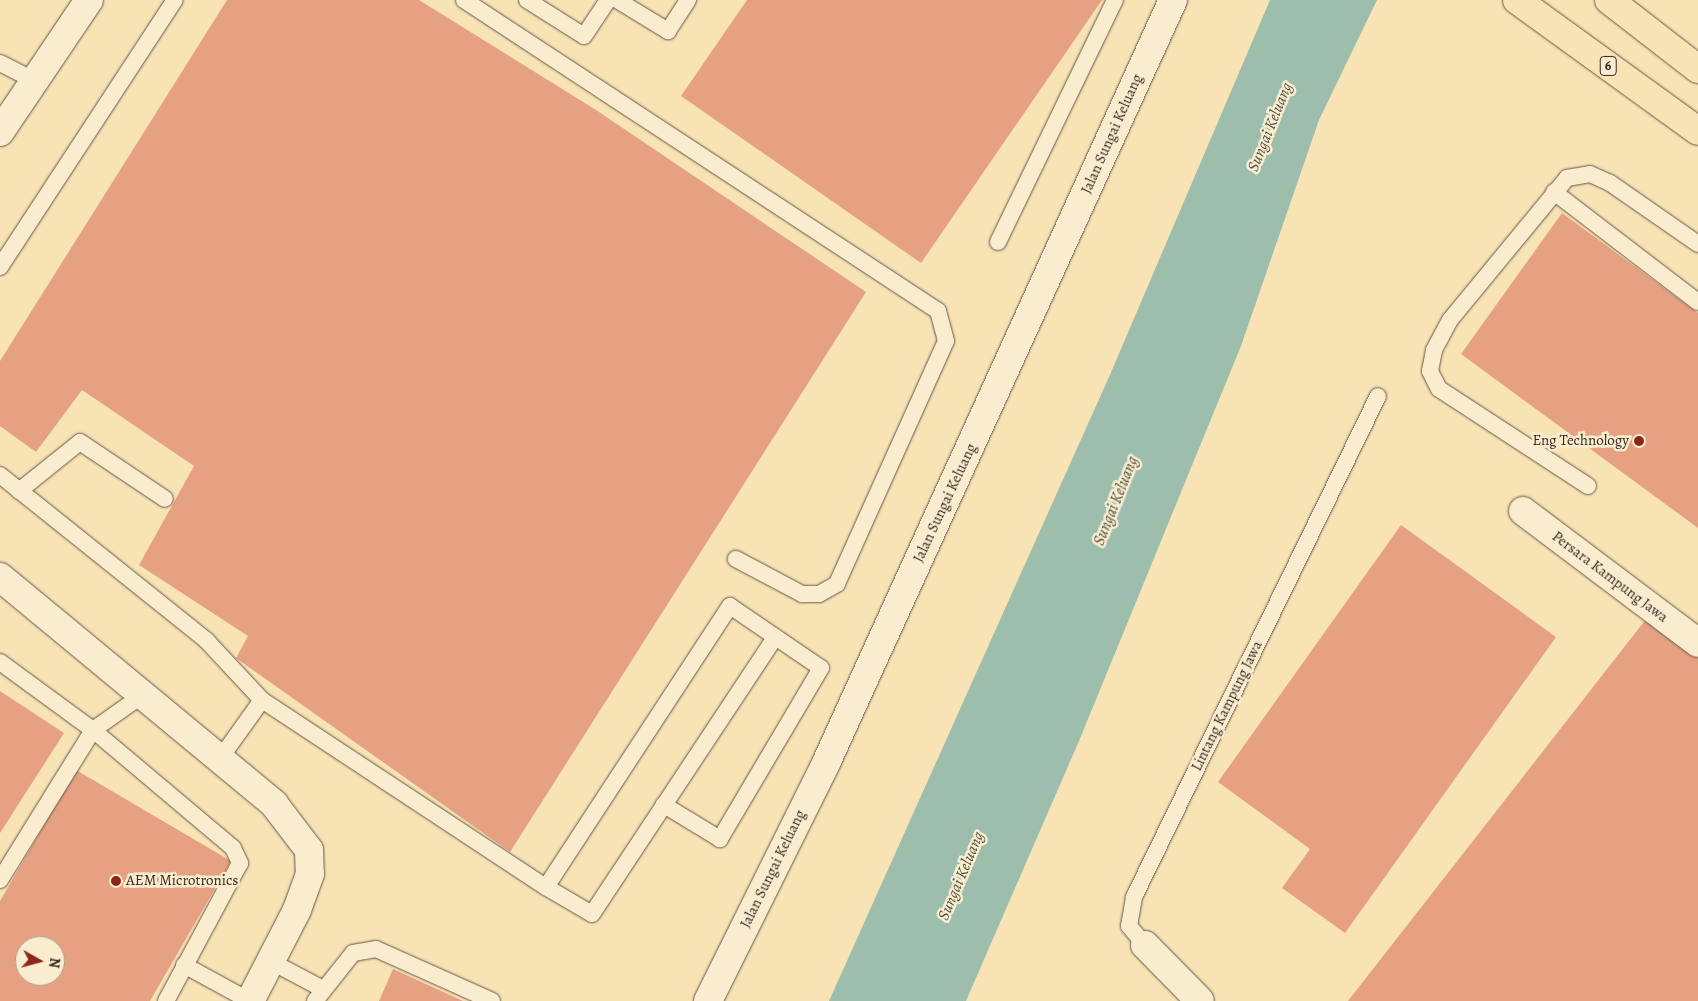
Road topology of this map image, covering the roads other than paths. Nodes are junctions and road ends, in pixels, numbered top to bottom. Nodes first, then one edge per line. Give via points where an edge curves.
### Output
1 (88, 0) edge
2 (175, 0) edge
3 (464, 0) edge
4 (527, 0) edge
5 (608, 0) edge
6 (617, 0) edge
7 (688, 0) edge
8 (1115, 0) edge
9 (1173, 0) edge
10 (1517, 0) edge
11 (1609, 0) edge
12 (0, 63) edge
13 (1698, 69) edge
14 (35, 80) junction
15 (1698, 131) edge
16 (0, 132) edge
17 (1554, 192) junction
18 (998, 242) dead end
19 (1698, 244) edge
20 (0, 267) edge
21 (1698, 302) edge
22 (1378, 396) dead end
23 (0, 475) edge
24 (1588, 486) dead end
25 (19, 491) junction
26 (165, 499) dead end
27 (1523, 511) dead end
28 (736, 559) dead end
29 (0, 577) edge
30 (775, 637) junction
31 (1698, 643) edge
32 (0, 662) edge
33 (141, 696) junction
34 (262, 700) junction
35 (93, 730) junction
36 (219, 760) junction
37 (664, 805) junction
38 (0, 880) edge
39 (546, 887) junction
40 (1145, 945) joint
41 (270, 961) junction
42 (184, 965) junction
43 (318, 995) edge
44 (166, 1001) edge
45 (250, 1001) edge
46 (492, 1001) edge
47 (708, 1001) edge
48 (1200, 1001) edge

1 - 14 street
2 - 20 lane
3 - 28 lane via 938,312 946,341 838,584 819,594 802,594
4 - 5 lane via 584,36
6 - 7 lane via 668,31
8 - 18 lane
9 - 47 street, Jalan Sungai Keluang via 831,752
10 - 15 highway, 6
11 - 13 highway
12 - 14 lane
14 - 16 street
17 - 19 lane via 1567,178 1590,174
17 - 21 lane
17 - 24 lane via 1450,320 1430,371 1439,389
22 - 40 lane, Lintang Kampung Jawa via 1134,897 1130,926
23 - 25 lane
25 - 26 lane via 80,442
25 - 34 lane via 206,640
27 - 31 street, Persara Kampung Jawa
29 - 33 street
30 - 37 lane
30 - 37 lane via 821,668 720,839
30 - 39 lane via 730,606
32 - 35 lane
33 - 35 lane
33 - 36 street
34 - 36 lane
34 - 39 lane
35 - 38 lane
35 - 42 lane via 233,848 240,862
36 - 41 street via 274,804 309,850 310,874
37 - 39 lane via 592,914
40 - 48 street, Lintang Kampung Jawa
41 - 43 lane
41 - 45 street
42 - 44 lane
42 - 45 lane
43 - 46 lane via 353,953 376,949

